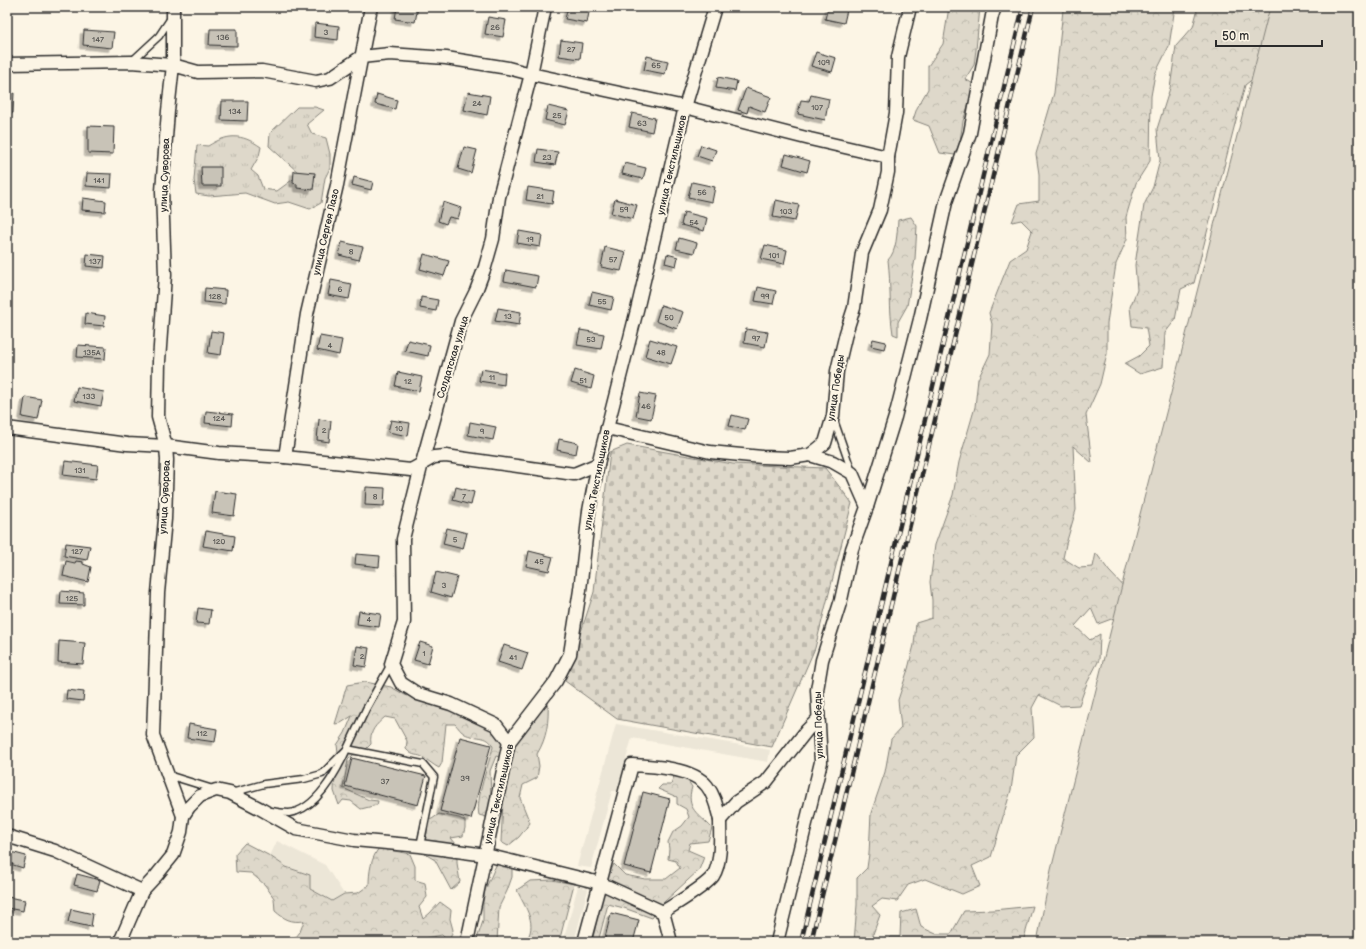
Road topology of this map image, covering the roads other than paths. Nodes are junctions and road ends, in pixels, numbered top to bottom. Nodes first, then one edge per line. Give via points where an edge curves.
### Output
1 (371, 7) edge
2 (545, 7) edge
3 (715, 7) edge
4 (910, 7) edge
5 (995, 7) edge
6 (173, 12) edge
7 (361, 56) junction
8 (131, 62) junction
9 (7, 64) edge
10 (173, 65) junction
11 (531, 74) junction
12 (685, 107) junction
13 (888, 156) junction
14 (833, 416) junction
15 (7, 428) edge
16 (607, 428) junction
17 (166, 446) junction
18 (810, 455) junction
19 (285, 457) junction
20 (422, 463) junction
21 (598, 464) junction
22 (852, 473) junction
23 (867, 508) junction
24 (391, 664) junction
25 (818, 719) junction
26 (509, 742) junction
27 (347, 749) junction
28 (168, 775) junction
29 (216, 790) junction
30 (230, 793) junction
31 (259, 808) junction
32 (183, 816) junction
33 (720, 820) junction
34 (7, 836) edge
35 (420, 846) junction
36 (486, 855) junction
37 (600, 883) junction
38 (142, 891) junction
39 (662, 912) junction
40 (120, 942) edge
41 (467, 942) edge
42 (584, 942) edge
43 (671, 942) edge
44 (777, 942) edge

1 - 7 street, улица Сергея Лазо
2 - 11 street, Солдатская улица
3 - 12 street, улица Текстильщиков
4 - 13 street, улица Победы via 898,57 896,113
5 - 23 street, улица Победы via 970,133 946,202 895,417
6 - 8 lane via 159,36
6 - 10 street, улица Суворова
7 - 10 street via 330,78 316,81 262,71 198,72
7 - 11 street via 390,54 446,58
7 - 19 street, улица Сергея Лазо via 337,185 307,314
8 - 9 street
8 - 10 street
10 - 17 street, улица Суворова via 162,191 165,275 158,417
11 - 12 street
11 - 20 street, Солдатская улица via 499,197 485,266 462,321
12 - 13 street
12 - 16 street, улица Текстильщиков
13 - 14 street, улица Победы via 888,172 880,210 862,254 854,308 837,371
14 - 18 street, улица Победы via 825,444
14 - 22 lane
15 - 17 street via 127,444
16 - 18 street via 710,452 790,458
16 - 21 street, улица Текстильщиков
17 - 19 street via 219,453
17 - 28 street, улица Суворова via 154,735
18 - 22 street via 833,462
19 - 20 street via 411,470
20 - 21 street via 434,457 446,456 574,474
20 - 24 street, Солдатская улица via 403,539 404,622
21 - 26 street, улица Текстильщиков via 589,511 570,654 556,681
22 - 23 street
23 - 25 street, улица Победы via 852,549 841,600 822,660 817,690
24 - 26 street via 401,683 418,694 451,704 496,725
24 - 27 lane
25 - 33 street via 766,782 736,802
25 - 44 street, улица Победы via 821,762
26 - 36 street, улица Текстильщиков
27 - 30 lane via 322,774
27 - 31 lane via 330,782 313,800 300,809 289,813
27 - 35 lane via 423,764 434,777
28 - 29 lane
28 - 32 street, улица Суворова
29 - 30 street
29 - 32 street via 200,796
30 - 31 street
31 - 35 street via 296,829 354,840
32 - 38 street, улица Суворова via 181,832 173,855
33 - 37 street via 716,802 707,786 694,775 658,766 632,765
33 - 39 street via 720,848 713,876 700,888
34 - 38 street via 55,851
35 - 36 street
36 - 37 street
36 - 41 street, улица Текстильщиков
37 - 39 street
37 - 42 street
38 - 40 street, улица Суворова
39 - 43 street

